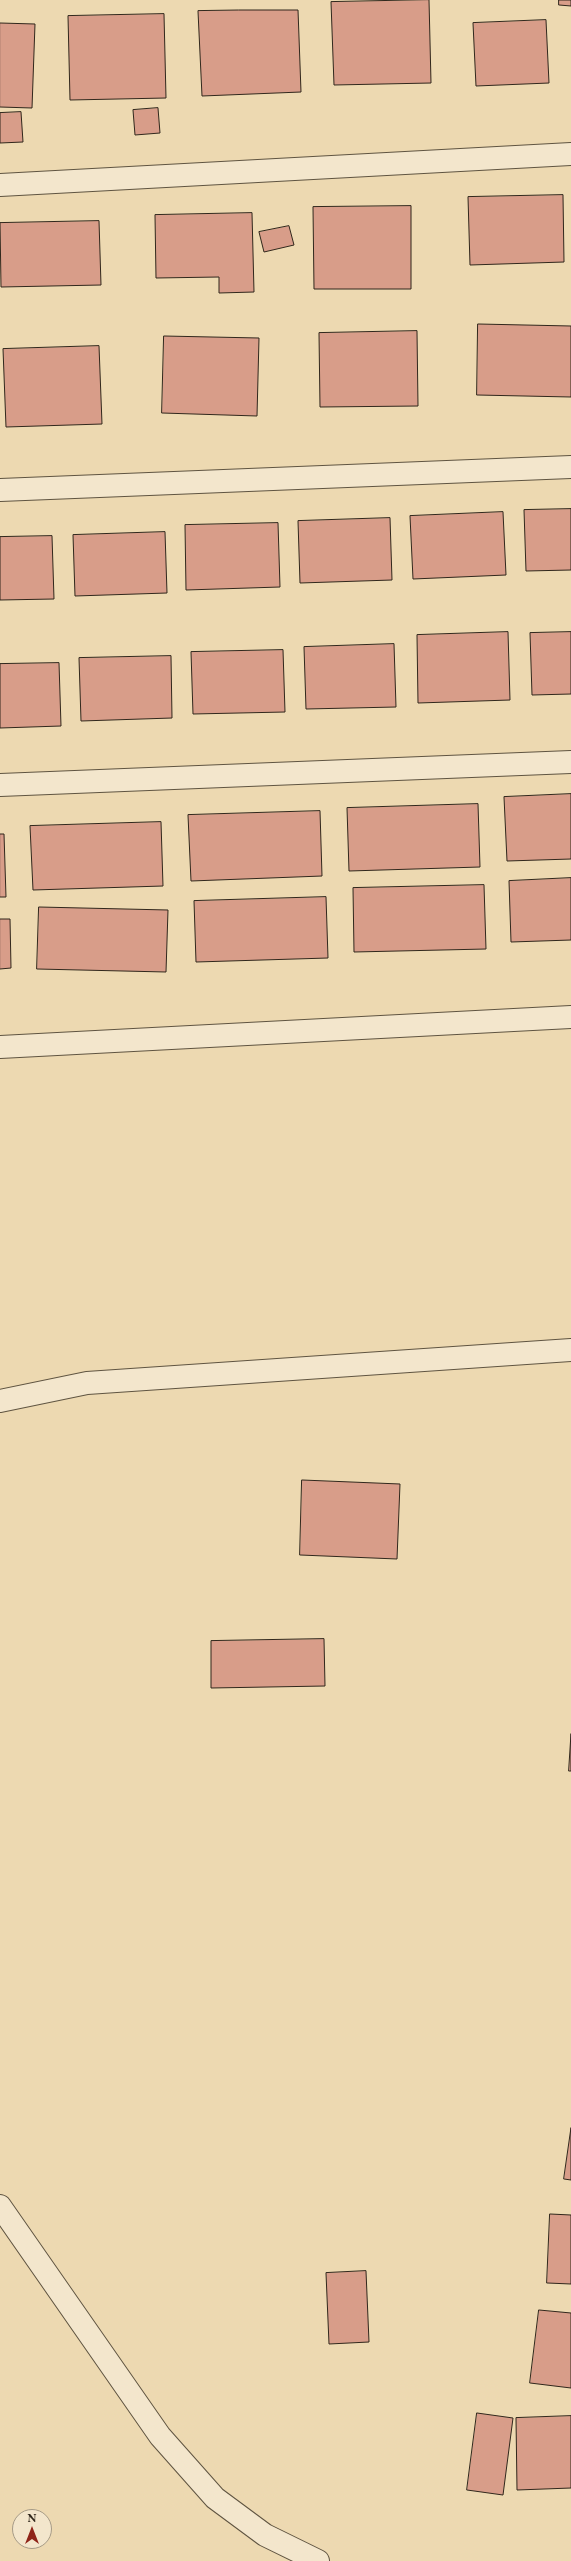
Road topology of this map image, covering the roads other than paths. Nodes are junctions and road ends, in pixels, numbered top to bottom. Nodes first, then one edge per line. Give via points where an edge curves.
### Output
1 (571, 154) edge
2 (0, 185) edge
3 (571, 467) edge
4 (0, 490) edge
5 (571, 762) edge
6 (0, 785) edge
7 (571, 1016) edge
8 (0, 1047) edge
9 (571, 1350) edge
10 (0, 1401) edge
11 (0, 2206) edge
12 (318, 2561) edge

1 - 2 street
3 - 4 street
5 - 6 street
7 - 8 street
9 - 10 street via 87,1384
11 - 12 street via 160,2436 215,2498 265,2535

